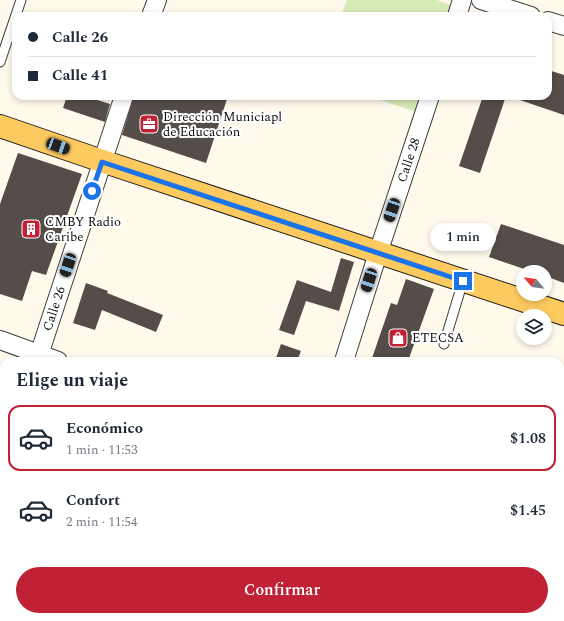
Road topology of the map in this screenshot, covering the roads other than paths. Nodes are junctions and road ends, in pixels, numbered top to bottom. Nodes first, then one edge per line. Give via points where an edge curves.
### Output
1 (21, 0) edge
2 (157, 0) edge
3 (462, 0) edge
4 (481, 0) edge
5 (17, 12) edge
6 (152, 12) edge
7 (458, 12) edge
8 (518, 12) edge
9 (552, 22) edge
10 (564, 26) edge
11 (12, 27) edge
12 (0, 62) edge
13 (123, 100) edge
14 (429, 100) edge
15 (0, 126) edge
16 (102, 162) junction
17 (378, 253) junction
18 (463, 281) junction
19 (564, 314) edge
20 (0, 340) edge
21 (444, 344) dead end
22 (36, 357) edge
23 (38, 357) edge
24 (345, 357) edge

1 - 5 lane
2 - 6 street
3 - 7 street
4 - 8 street
9 - 10 street
11 - 12 lane
13 - 16 street, Calle 26
14 - 17 street, Calle 28
15 - 16 main road
16 - 17 main road
16 - 23 street, Calle 26
17 - 18 main road
17 - 24 street, Calle 28
18 - 19 main road
18 - 21 lane
20 - 22 street

